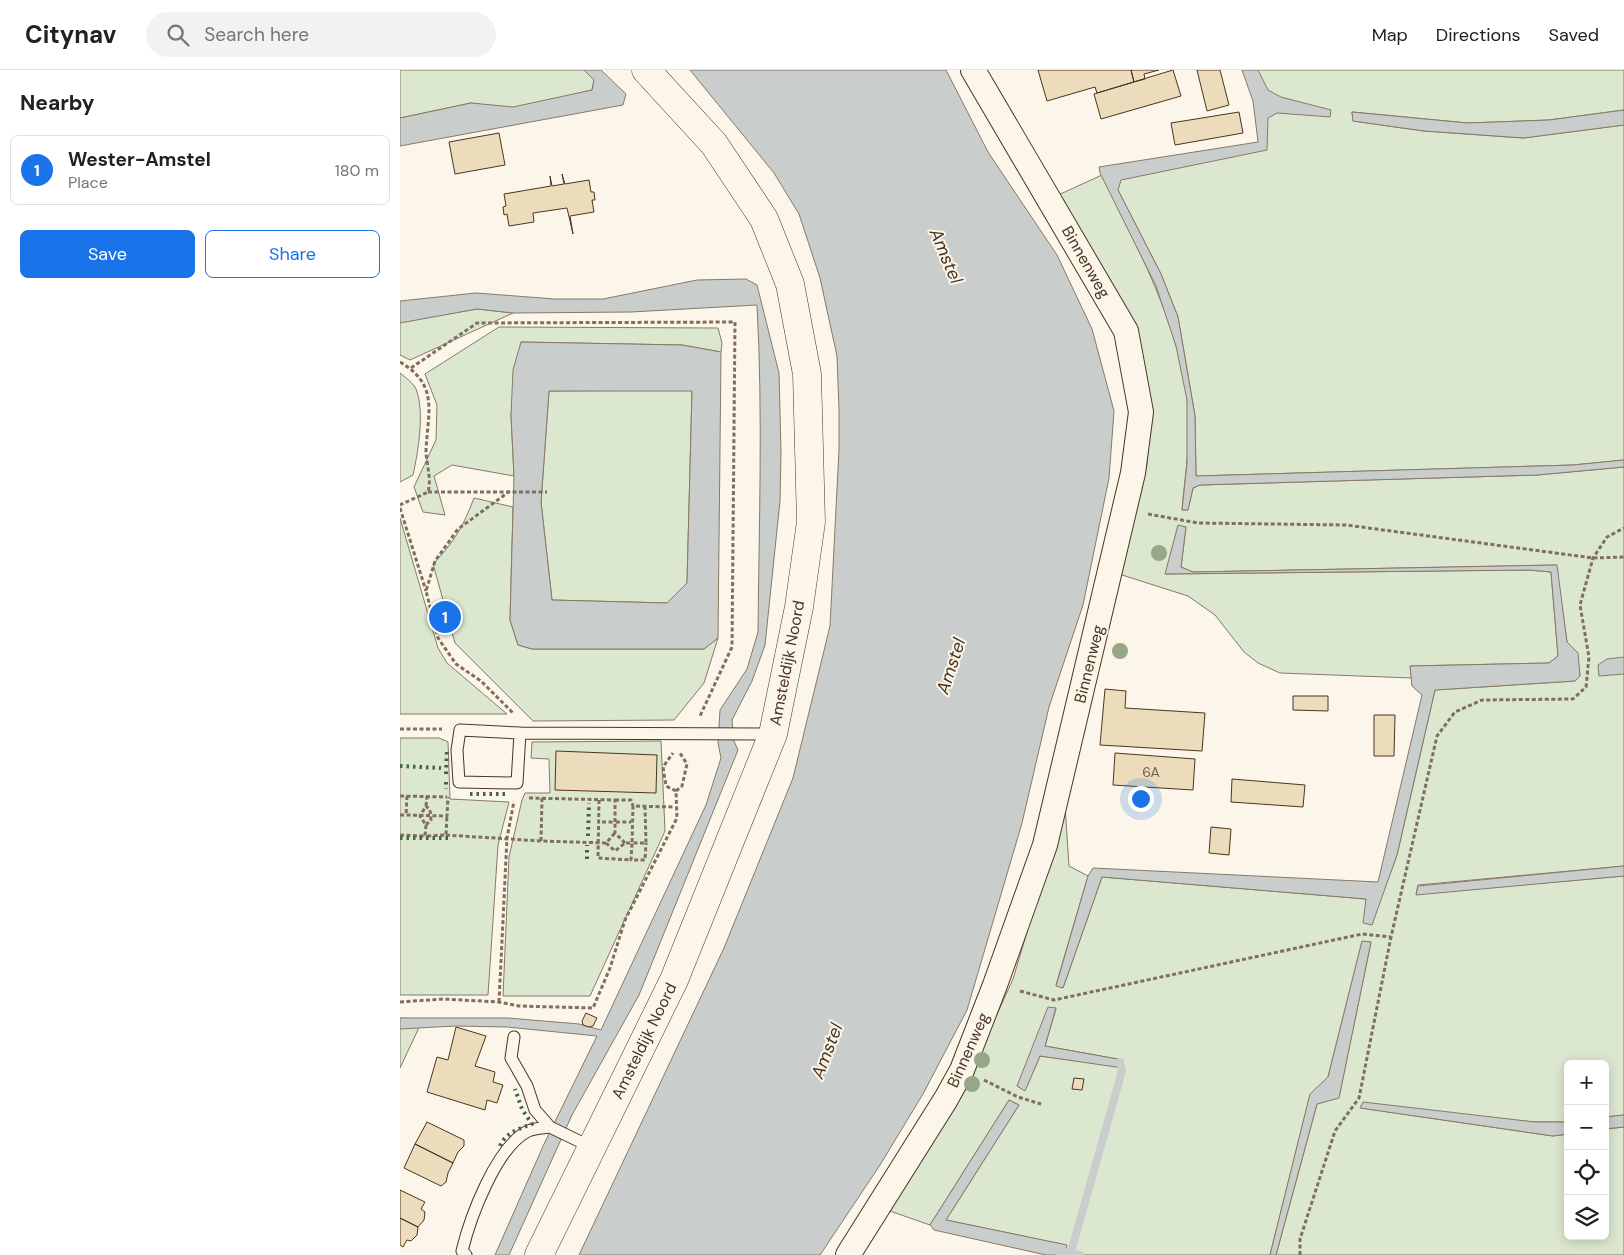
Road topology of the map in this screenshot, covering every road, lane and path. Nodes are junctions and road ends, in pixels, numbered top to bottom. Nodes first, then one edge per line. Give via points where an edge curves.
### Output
1 (646, 70) edge
2 (973, 70) edge
3 (400, 362) edge
4 (411, 368) junction
5 (510, 490) junction
6 (428, 492) junction
7 (547, 492) dead end
8 (400, 507) edge
9 (1125, 510) junction
10 (1624, 528) edge
11 (1624, 557) edge
12 (1593, 558) junction
13 (426, 591) junction
14 (400, 729) edge
15 (460, 730) junction
16 (520, 732) junction
17 (532, 733) junction
18 (692, 734) junction
19 (773, 734) junction
20 (517, 783) junction
21 (676, 791) junction
22 (400, 796) edge
23 (427, 796) junction
24 (448, 797) dead end
25 (542, 798) dead end
26 (599, 800) dead end
27 (615, 800) dead end
28 (426, 806) junction
29 (633, 806) junction
30 (645, 806) junction
31 (675, 807) junction
32 (400, 815) edge
33 (406, 815) dead end
34 (447, 816) dead end
35 (599, 822) junction
36 (615, 822) junction
37 (632, 822) junction
38 (426, 825) junction
39 (614, 833) junction
40 (400, 835) edge
41 (446, 835) junction
42 (425, 836) junction
43 (507, 838) junction
44 (541, 841) junction
45 (606, 842) junction
46 (598, 843) junction
47 (625, 843) junction
48 (632, 843) junction
49 (646, 843) junction
50 (631, 860) junction
51 (1391, 937) junction
52 (996, 985) junction
53 (400, 1002) edge
54 (499, 1002) junction
55 (514, 1037) dead end
56 (962, 1070) junction
57 (1041, 1104) dead end
58 (550, 1127) junction
59 (579, 1141) junction
60 (466, 1255) edge
61 (539, 1255) edge
62 (848, 1255) edge
63 (1300, 1255) edge

1 - 19 street, Amsteldijk Noord via 714,144 759,210 790,284 807,374 811,522 799,607
2 - 9 street, Binnenweg via 1126,331 1141,412
3 - 4 path
4 - 6 path via 423,381 430,399 426,451
4 - 18 path via 477,323 735,322 732,647
5 - 6 path
5 - 7 path
5 - 13 path via 458,529 435,561
6 - 8 path
8 - 13 path
9 - 12 path via 1198,523 1346,525
9 - 52 street, Binnenweg via 1045,845
10 - 12 path via 1607,537
11 - 12 path
12 - 51 path via 1580,605 1589,657 1586,687 1573,699 1482,700 1455,712 1437,736
13 - 17 path via 438,638 456,664 482,681
14 - 15 path
15 - 16 lane
15 - 20 lane via 459,782
16 - 17 lane
16 - 20 lane
17 - 18 lane
18 - 19 lane
19 - 59 street, Amsteldijk Noord via 674,980
20 - 43 path
21 - 21 path via 666,786 663,767 670,755 679,750 687,764 682,786
21 - 31 path
22 - 23 path
23 - 24 path
23 - 28 path
25 - 44 path
26 - 35 path
27 - 29 path via 631,800
28 - 38 path via 420,816
28 - 38 path via 432,816
29 - 30 path
29 - 37 path
30 - 31 path
30 - 49 path
31 - 54 path via 677,818 625,920 593,1008 519,1006
32 - 33 path
34 - 41 path
35 - 36 path
35 - 46 path
36 - 37 path
36 - 39 path
37 - 48 path
38 - 42 path
39 - 45 path
39 - 47 path
40 - 42 path
41 - 42 path
41 - 43 path
43 - 44 path
43 - 54 path
44 - 46 path
45 - 46 path
45 - 47 path via 615,851
46 - 50 path via 598,858
47 - 48 path
48 - 49 path
48 - 50 path
49 - 50 path via 645,860
51 - 52 path via 1362,934 1054,1000
51 - 63 path via 1359,1098 1335,1131 1300,1239
52 - 56 street, Binnenweg
53 - 54 path via 443,999
55 - 58 lane via 511,1058 527,1086 535,1110
56 - 57 path via 1018,1097
56 - 62 street, Binnenweg
58 - 59 lane
58 - 60 lane via 528,1131 509,1146 469,1223 462,1251
59 - 61 street, Amsteldijk Noord

